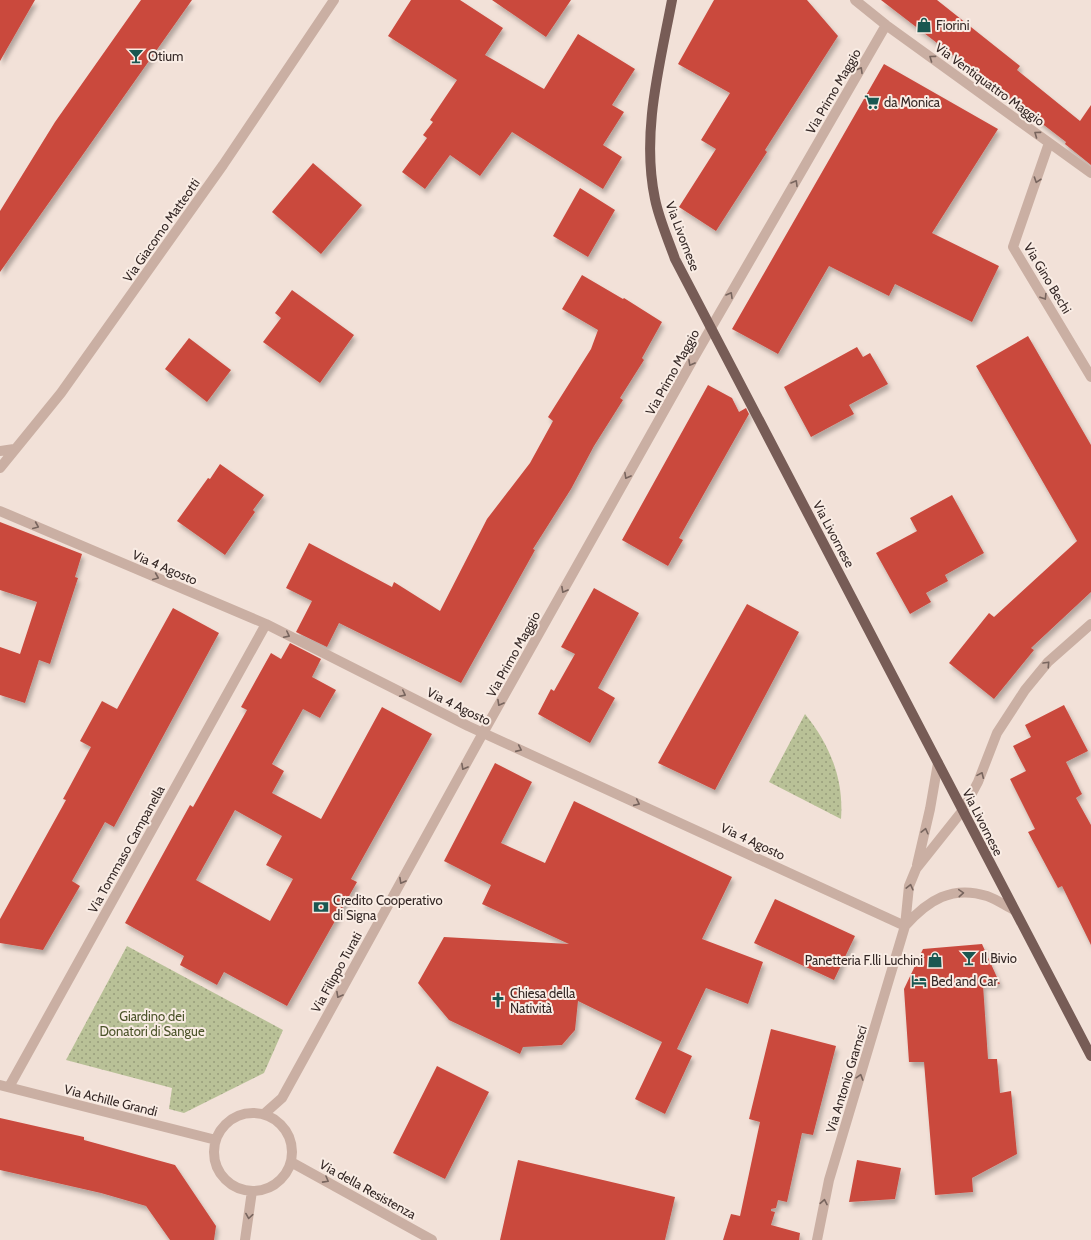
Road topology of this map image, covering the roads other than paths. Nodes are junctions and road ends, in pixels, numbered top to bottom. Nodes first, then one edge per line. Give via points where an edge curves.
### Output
1 (334, 0) edge
2 (672, 0) edge
3 (856, 0) edge
4 (886, 25) junction
5 (1050, 143) junction
6 (1091, 173) edge
7 (710, 329) junction
8 (1091, 376) edge
9 (14, 449) junction
10 (0, 451) edge
11 (0, 468) edge
12 (0, 511) edge
13 (266, 624) junction
14 (1091, 624) edge
15 (483, 733) junction
16 (938, 763) junction
17 (963, 810) junction
18 (916, 869) junction
19 (1014, 910) junction
20 (905, 926) junction
21 (1091, 1056) edge
22 (4, 1086) edge
23 (264, 1114) junction
24 (216, 1140) junction
25 (291, 1162) junction
26 (252, 1191) junction
27 (245, 1240) edge
28 (432, 1240) edge
29 (817, 1240) edge

1 - 9 street, Via Giacomo Matteotti via 222,165 61,393
2 - 7 main road, Via Livornese via 652,110 650,154 655,199 675,259
3 - 4 street, Via Ventiquattro Maggio
5 -> 4 street, Via Ventiquattro Maggio
7 -> 4 street, Via Primo Maggio
5 - 6 street, Via Ventiquattro Maggio
5 -> 8 street, Via Gino Bechi via 1013,248
7 -> 15 street, Via Primo Maggio
7 - 16 main road, Via Livornese
9 - 10 street
9 - 11 street, Via Giacomo Matteotti
12 -> 13 street, Via 4 Agosto
13 -> 15 street, Via 4 Agosto
13 - 22 street, Via Tommaso Campanella
17 -> 14 street, Via Antonio Gramsci via 980,777 997,733 1025,690 1048,662
15 -> 20 street, Via 4 Agosto
15 -> 23 street, Via Filippo Turati via 282,1098
16 - 17 main road, Via Livornese
18 -> 16 street, Via Antonio Gramsci
17 - 18 street, Via Antonio Gramsci
17 - 19 main road, Via Livornese
20 -> 18 street, Via Antonio Gramsci via 909,886
20 -> 19 street, Via Antonio Gramsci via 922,909 944,894 964,891 988,896
19 - 21 main road, Via Livornese
29 -> 20 street, Via Antonio Gramsci via 829,1180
22 - 24 street, Via Achille Grandi
23 - 24 street via 252,1113 235,1118 221,1129
23 - 25 street via 275,1119 284,1128 290,1139
24 - 26 street via 214,1152 221,1175 240,1189
25 - 26 street via 286,1174 277,1184
25 -> 28 street, Via della Resistenza
26 -> 27 street

